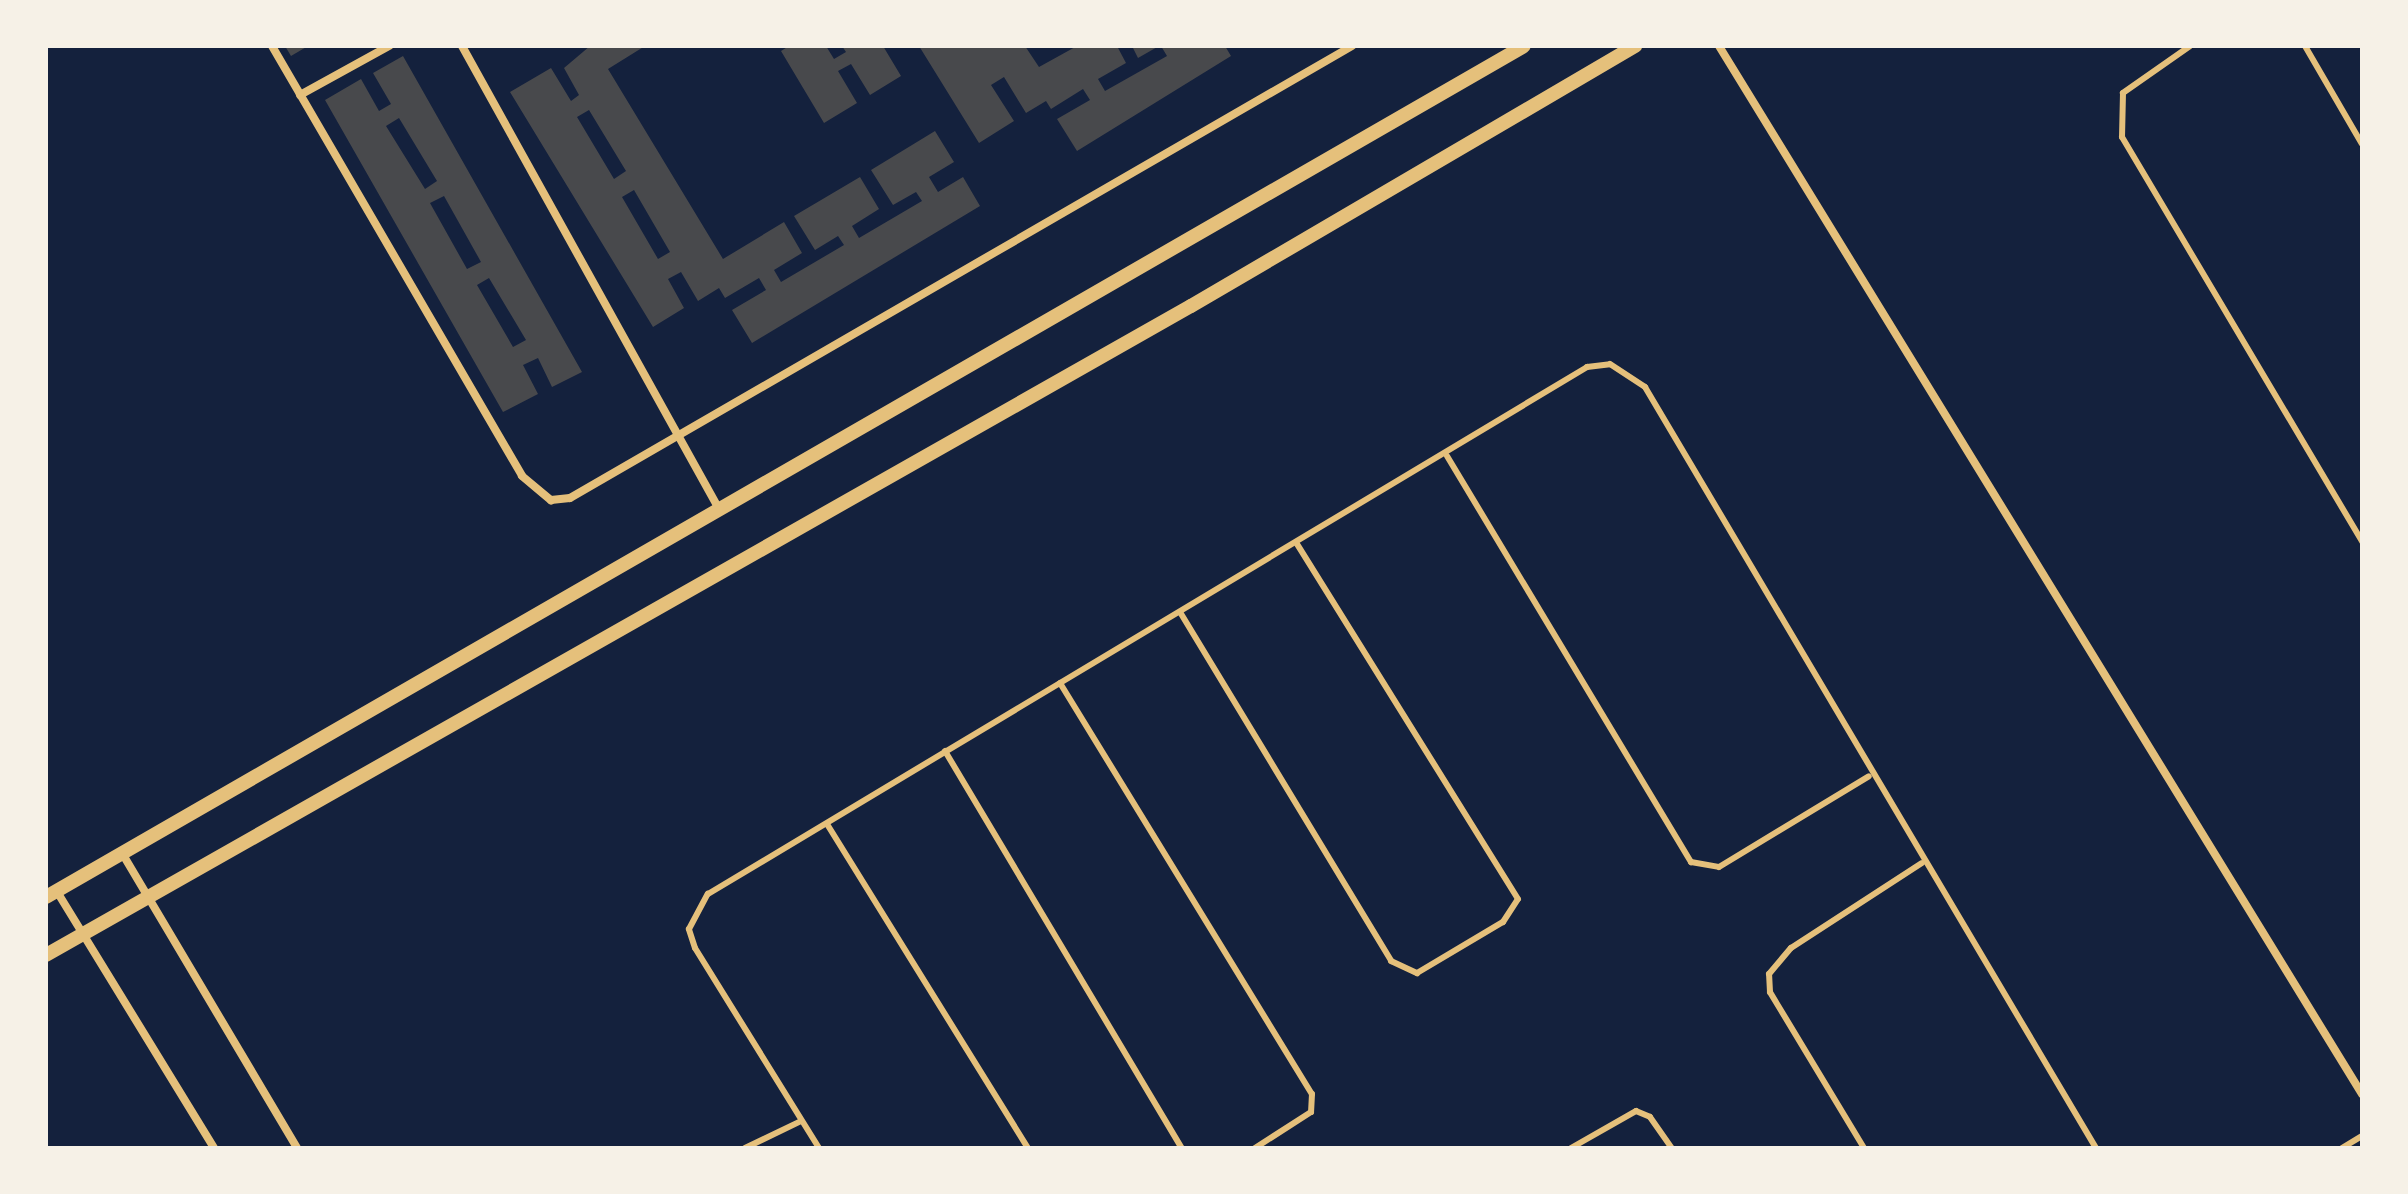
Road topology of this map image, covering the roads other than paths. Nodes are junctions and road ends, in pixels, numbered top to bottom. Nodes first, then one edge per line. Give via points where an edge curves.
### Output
1 (272, 46) edge
2 (389, 46) edge
3 (462, 46) edge
4 (1352, 46) edge
5 (1524, 46) edge
6 (1635, 46) edge
7 (1719, 46) edge
8 (2190, 46) edge
9 (2305, 46) edge
10 (300, 95) junction
11 (2362, 144) edge
12 (677, 434) junction
13 (1447, 456) junction
14 (719, 509) junction
15 (2362, 542) edge
16 (1297, 544) junction
17 (1180, 612) junction
18 (1060, 683) junction
19 (945, 751) junction
20 (1869, 776) junction
21 (827, 824) junction
22 (122, 853) junction
23 (1922, 863) junction
24 (51, 894) edge
25 (147, 896) junction
26 (82, 933) junction
27 (46, 955) edge
28 (2362, 1094) edge
29 (801, 1121) junction
30 (2362, 1136) edge
31 (214, 1148) edge
32 (297, 1148) edge
33 (745, 1148) edge
34 (819, 1148) edge
35 (1028, 1148) edge
36 (1182, 1148) edge
37 (1255, 1148) edge
38 (1571, 1148) edge
39 (1672, 1148) edge
40 (1864, 1148) edge
41 (2096, 1148) edge
42 (2342, 1148) edge

1 - 10 street
2 - 10 street
3 - 12 street
4 - 12 street
5 - 14 street
6 - 25 street via 1191,306
7 - 28 street
8 - 15 lane via 2123,93 2122,137
9 - 11 lane
10 - 12 street via 534,491 570,498
12 - 14 street
13 - 16 lane
13 - 20 lane via 1691,862 1719,867
13 - 20 lane via 1587,367 1628,370 1645,387
14 - 22 street
16 - 17 lane
16 - 17 lane via 1514,885 1515,912 1417,973 1391,961
17 - 18 lane
18 - 19 lane
18 - 37 lane via 1312,1094 1311,1112
19 - 21 lane
19 - 36 lane
20 - 23 lane
21 - 29 lane via 708,894 689,929
21 - 35 lane
22 - 24 street
22 - 25 street
23 - 40 lane via 1791,948 1769,974 1770,992
23 - 41 lane
24 - 26 street
25 - 26 street
25 - 32 street
26 - 27 street
26 - 31 street
29 - 33 lane
29 - 34 lane
30 - 42 lane
38 - 39 lane via 1636,1111 1650,1117

